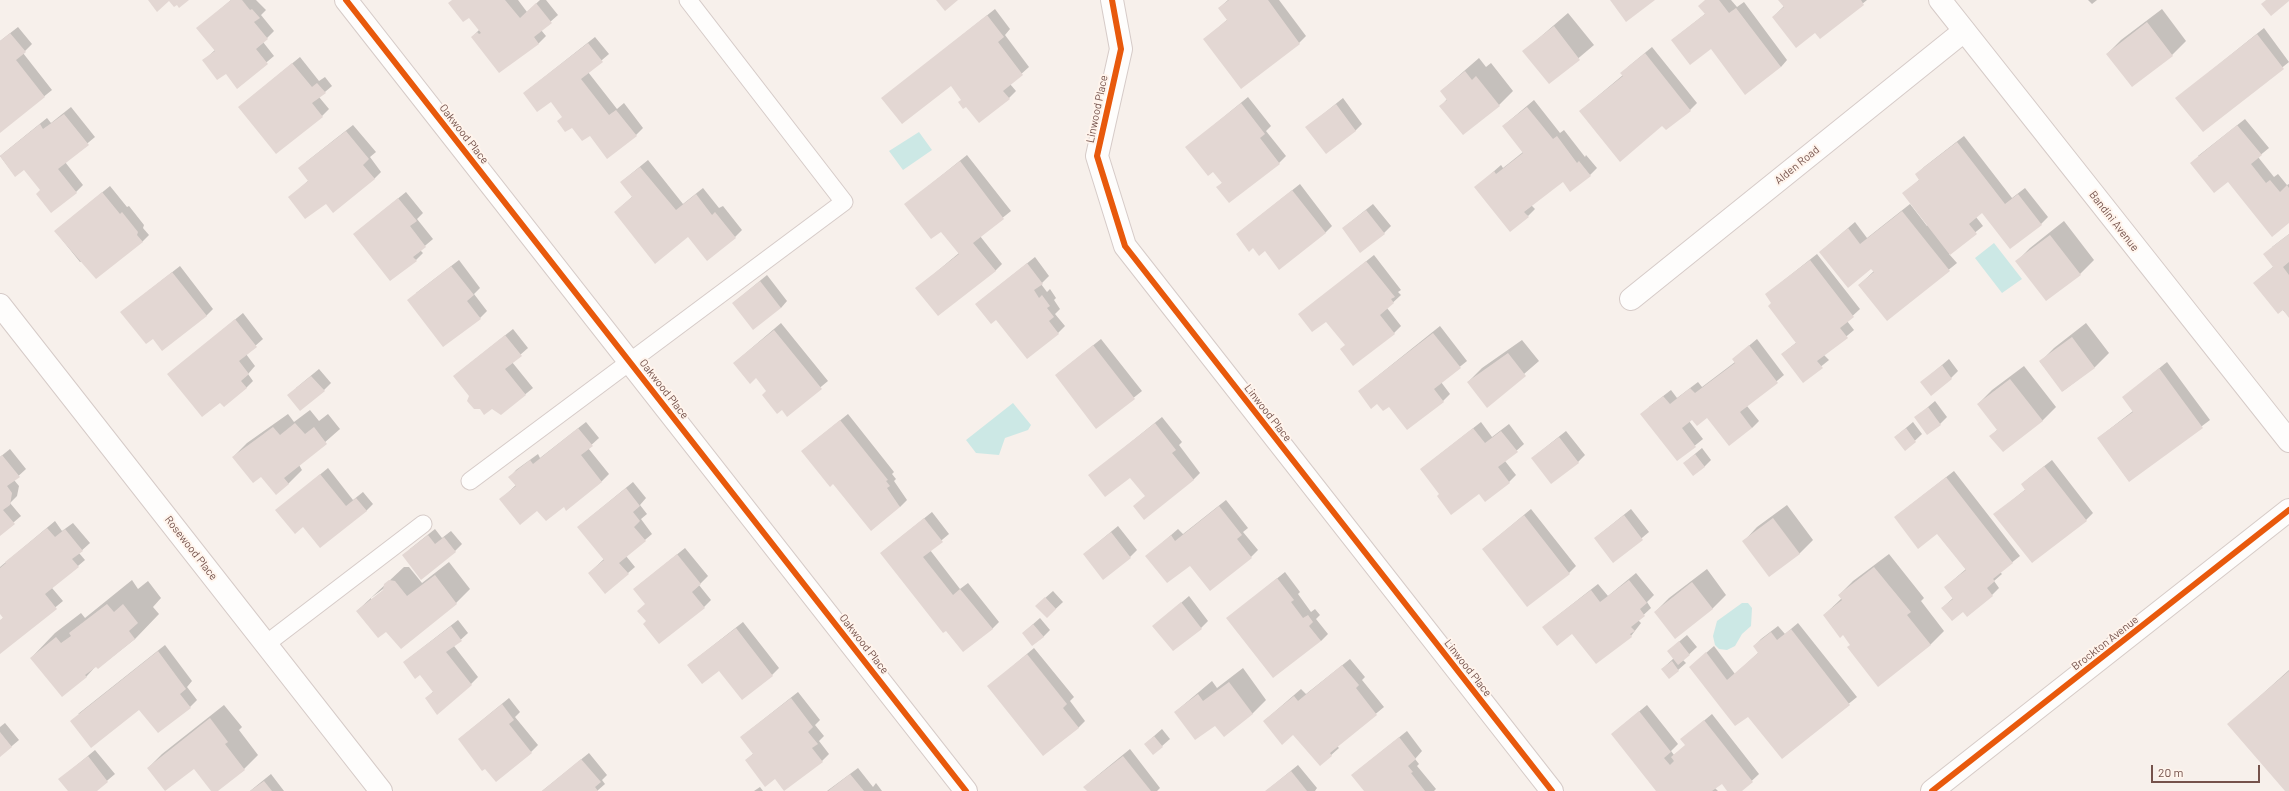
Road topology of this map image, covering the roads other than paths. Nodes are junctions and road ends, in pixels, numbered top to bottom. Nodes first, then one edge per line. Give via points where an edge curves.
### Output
1 (346, 0) edge
2 (688, 0) edge
3 (1112, 0) edge
4 (1940, 0) edge
5 (1964, 31) junction
6 (1631, 299) dead end
7 (0, 305) edge
8 (631, 364) junction
9 (2289, 441) edge
10 (470, 481) dead end
11 (2289, 510) edge
12 (423, 524) dead end
13 (266, 644) junction
14 (381, 791) edge
15 (966, 791) edge
16 (1552, 791) edge
17 (1932, 791) edge

1 - 8 street, Oakwood Place
2 - 8 lane via 844,202
3 - 16 street, Linwood Place via 1121,49 1097,156 1125,246
4 - 5 street, Bandini Avenue
5 - 6 street, Alden Road
5 - 9 street, Bandini Avenue
7 - 13 street, Rosewood Place
8 - 10 lane
8 - 15 street, Oakwood Place
11 - 17 street, Brockton Avenue
12 - 13 lane
13 - 14 street, Rosewood Place

